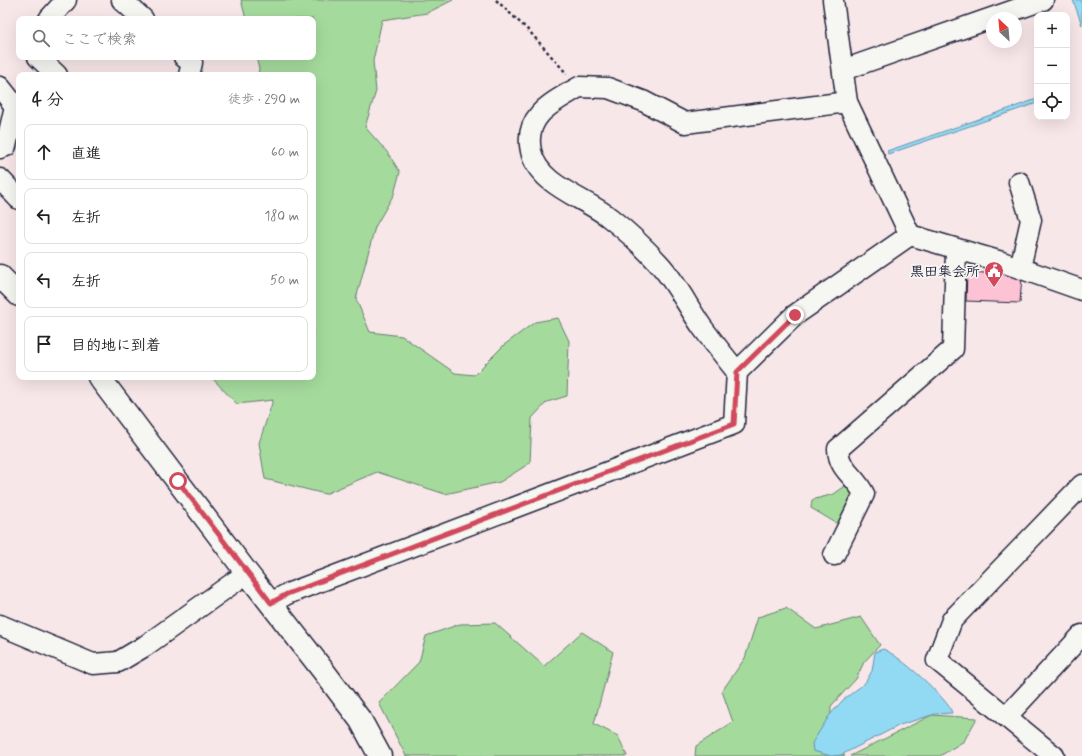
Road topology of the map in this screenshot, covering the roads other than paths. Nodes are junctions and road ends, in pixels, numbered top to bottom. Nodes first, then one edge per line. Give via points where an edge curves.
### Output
1 (66, 0) edge
2 (122, 0) edge
3 (833, 0) edge
4 (1043, 0) edge
5 (52, 16) edge
6 (140, 16) edge
7 (41, 60) edge
8 (187, 60) edge
9 (843, 70) junction
10 (54, 72) edge
11 (190, 72) edge
12 (0, 86) edge
13 (847, 102) junction
14 (0, 148) edge
15 (0, 179) edge
16 (1019, 182) dead end
17 (16, 196) edge
18 (910, 235) junction
19 (956, 250) junction
20 (1020, 268) junction
21 (0, 276) edge
22 (1082, 290) edge
23 (16, 292) edge
24 (737, 372) junction
25 (101, 380) edge
26 (1082, 485) edge
27 (834, 555) dead end
28 (247, 573) junction
29 (271, 603) junction
30 (0, 625) edge
31 (1082, 635) edge
32 (1007, 716) junction
33 (380, 756) edge
34 (1054, 756) edge

1 - 5 street
2 - 6 street
3 - 9 street
4 - 9 street
7 - 10 street
8 - 11 street via 192,64
9 - 13 street
12 - 14 street via 15,106 6,146
13 - 18 street
13 - 24 street via 685,123 643,101 608,88 579,88 546,107 534,121 530,143 533,159 549,179 557,187 597,207 662,266 702,327
15 - 17 street
16 - 20 street via 1031,220
18 - 19 street
18 - 24 street via 795,315
19 - 20 street
19 - 27 street via 953,349 838,449 838,461 859,484 864,494
20 - 22 street
21 - 23 street
24 - 29 street via 734,424 287,594
25 - 28 street
26 - 32 street via 952,620 937,660
28 - 29 street
28 - 30 street via 145,646 118,662 93,664
29 - 33 street via 361,721
31 - 32 street
32 - 34 street

